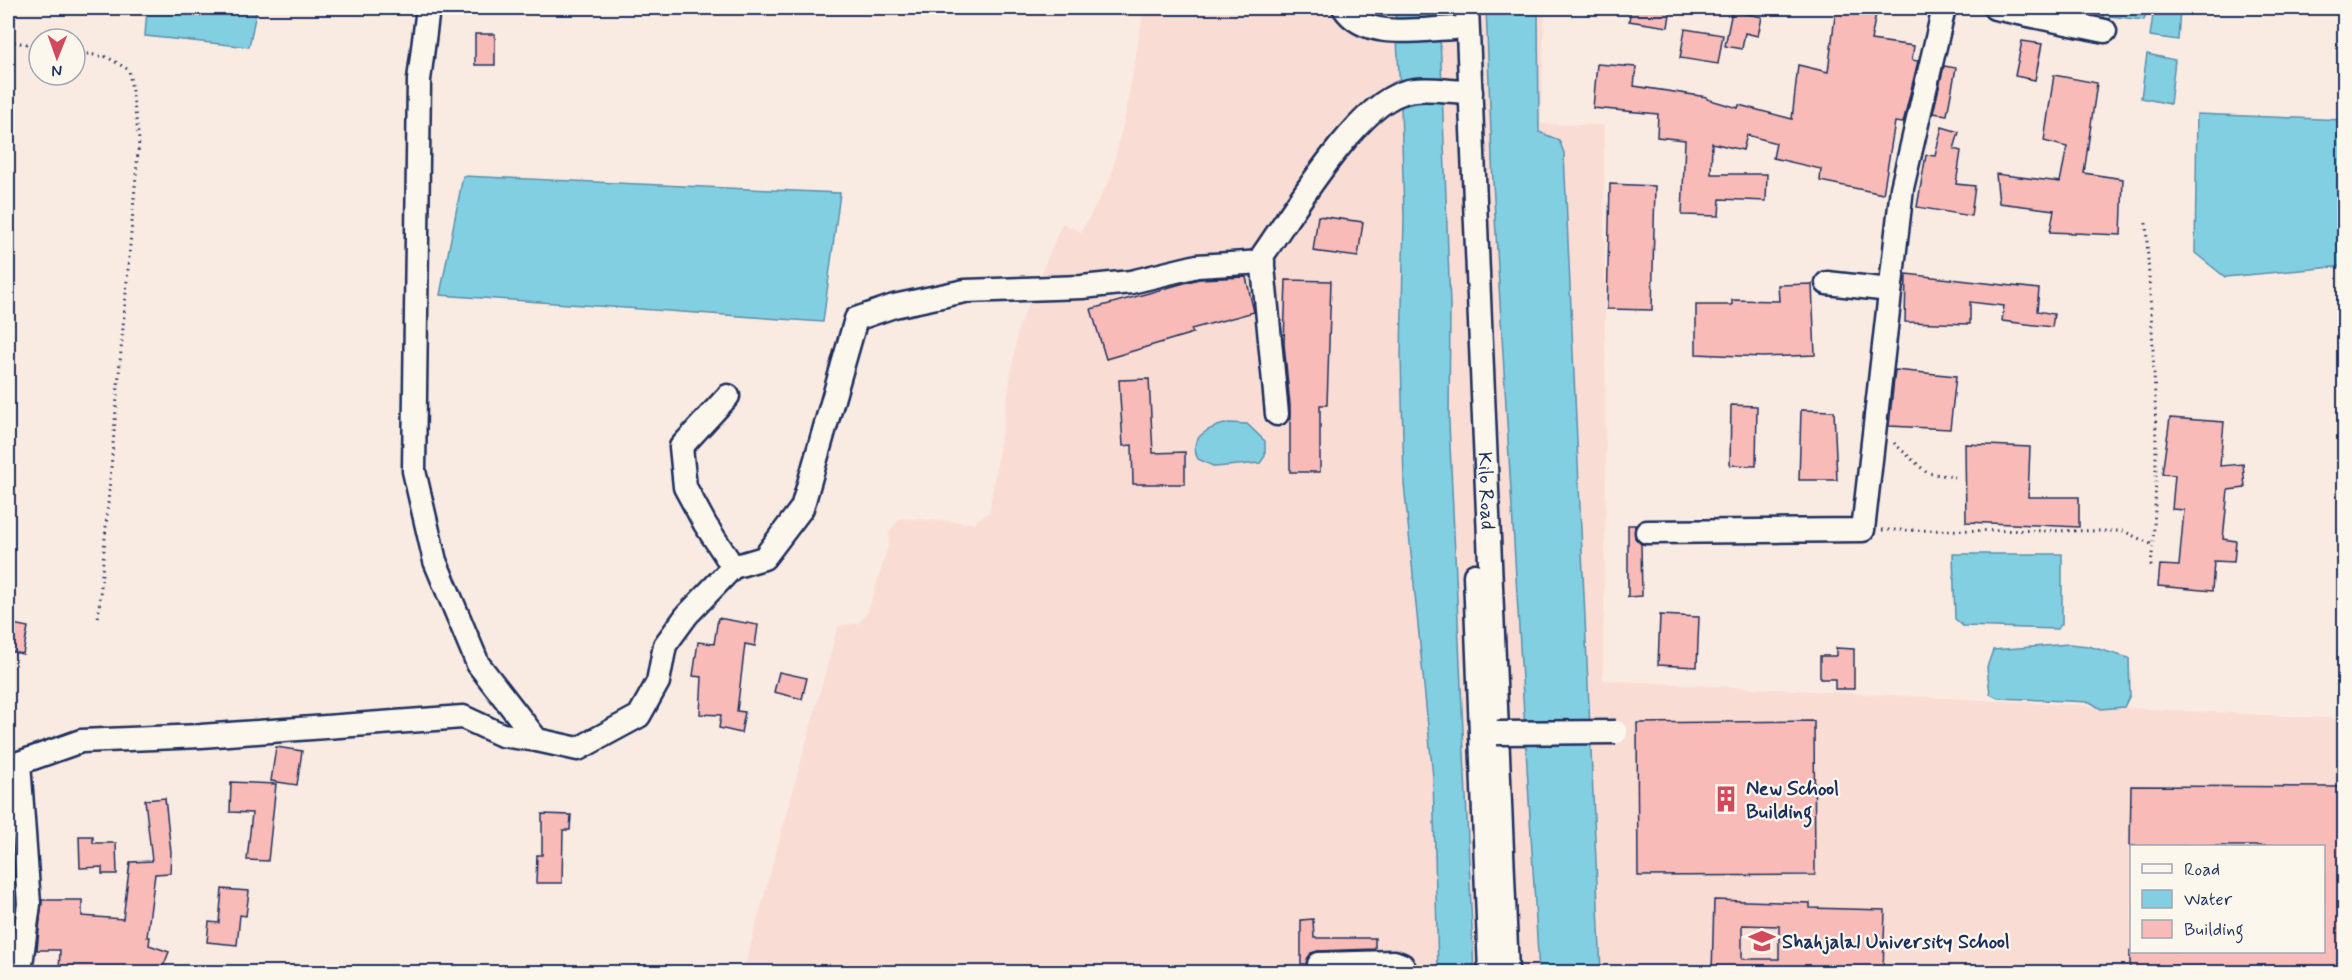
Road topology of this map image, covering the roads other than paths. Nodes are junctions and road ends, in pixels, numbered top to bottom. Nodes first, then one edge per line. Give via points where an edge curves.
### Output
1 (428, 8) edge
2 (1344, 8) edge
3 (1467, 8) edge
4 (1944, 8) edge
5 (1995, 8) edge
6 (1454, 18) edge
7 (2105, 31) dead end
8 (1464, 92) junction
9 (1263, 262) junction
10 (1827, 283) dead end
11 (1890, 290) junction
12 (728, 396) dead end
13 (1277, 414) dead end
14 (1647, 532) dead end
15 (733, 567) junction
16 (1616, 732) dead end
17 (1497, 733) junction
18 (537, 740) junction
19 (13, 765) edge
20 (1319, 964) dead end
21 (20, 972) edge
22 (1406, 972) edge
23 (1490, 972) edge
24 (1507, 972) edge

1 - 18 street via 419,80 414,471 435,561 478,664
2 - 6 street via 1363,25 1396,30
3 - 8 street, Kilo Road
4 - 11 street via 1902,188
5 - 7 street
6 - 8 street, Kilo Road
8 - 9 street via 1405,92 1371,114 1339,148 1262,256
8 - 17 street, Kilo Road
8 - 23 street, Kilo Road
9 - 13 street
9 - 15 street via 1197,266 1131,282 1082,287 965,291 894,306 856,319 802,508 765,558
10 - 11 street
11 - 14 street via 1863,530
12 - 15 street via 681,447 685,487
15 - 18 street via 687,615 665,645 658,682 639,716 578,749
16 - 17 street, bridge
17 - 24 street, Kilo Road
18 - 19 street via 502,735 463,717 81,741
19 - 21 street via 29,904
20 - 22 street via 1394,962

